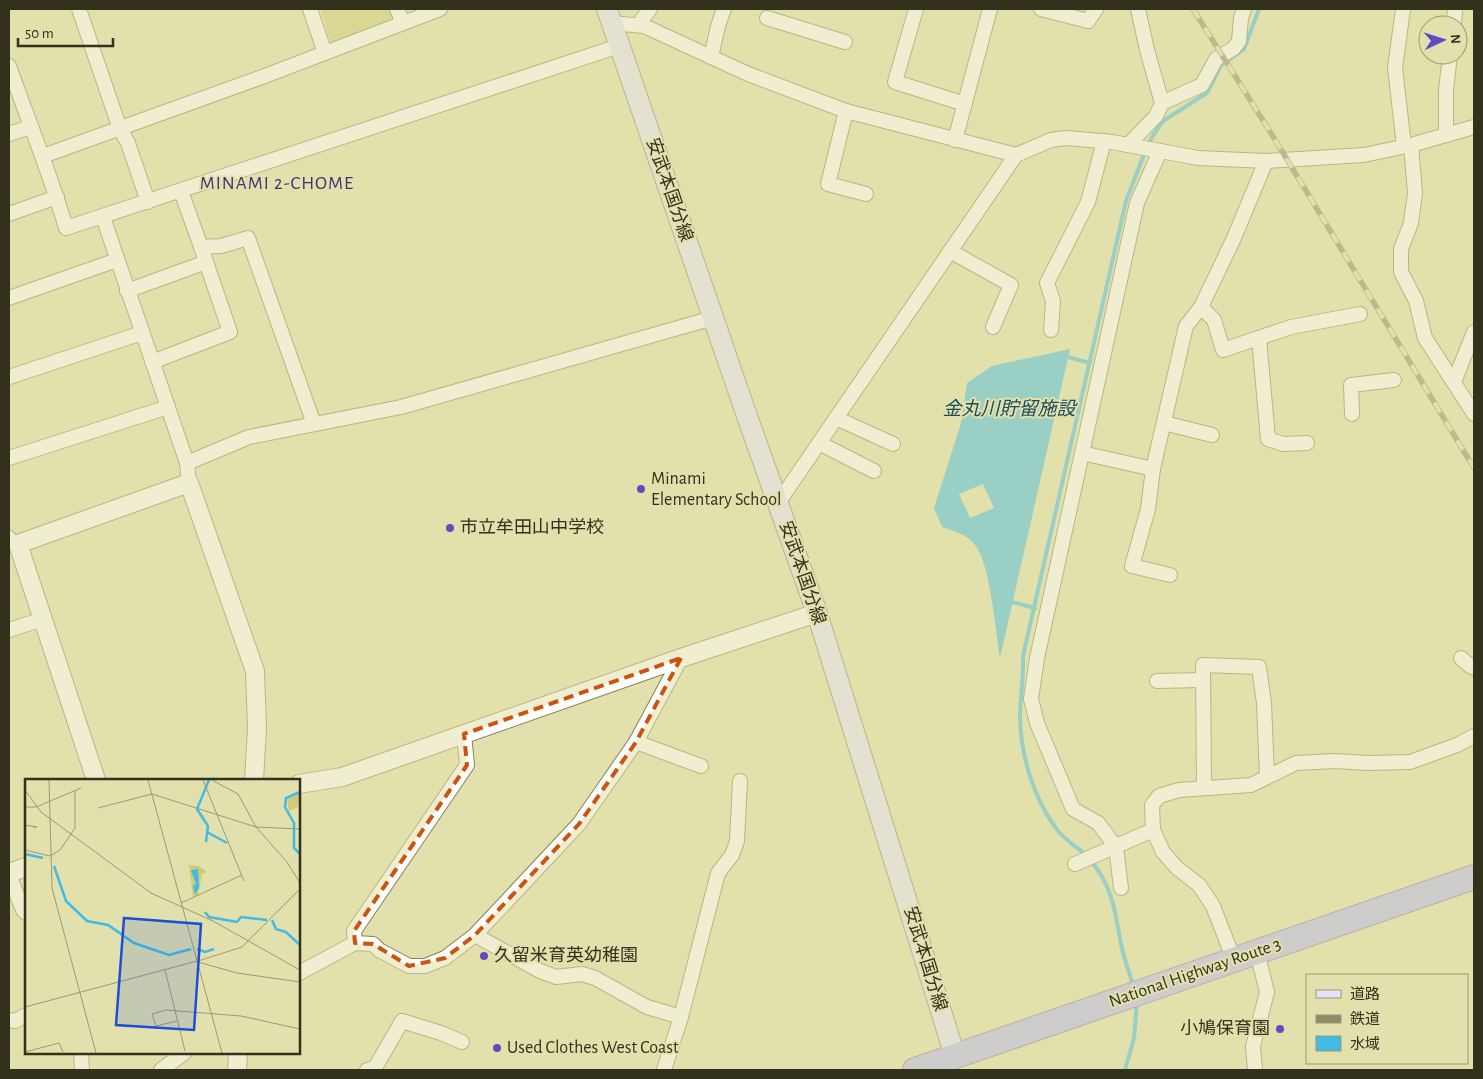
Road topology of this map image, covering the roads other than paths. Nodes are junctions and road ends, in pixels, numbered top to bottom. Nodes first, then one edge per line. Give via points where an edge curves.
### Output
1 (79, 9) edge
2 (310, 9) edge
3 (397, 9) edge
4 (440, 9) edge
5 (650, 9) edge
6 (724, 9) edge
7 (916, 9) edge
8 (990, 9) edge
9 (1041, 9) edge
10 (1096, 9) edge
11 (1138, 9) edge
12 (1244, 9) edge
13 (1403, 9) edge
14 (609, 16) edge
15 (767, 18) dead end
16 (403, 23) junction
17 (638, 25) junction
18 (845, 42) dead end
19 (619, 46) junction
20 (325, 53) junction
21 (711, 57) junction
22 (1449, 65) edge
23 (9, 66) edge
24 (1162, 103) junction
25 (965, 104) junction
26 (846, 111) junction
27 (30, 127) junction
28 (1474, 127) edge
29 (120, 128) junction
30 (9, 134) edge
31 (1446, 135) junction
32 (956, 140) junction
33 (1104, 141) junction
34 (1128, 145) junction
35 (1408, 146) junction
36 (1160, 151) junction
37 (1016, 155) junction
38 (43, 156) junction
39 (1266, 161) junction
40 (181, 191) junction
41 (866, 194) dead end
42 (57, 197) junction
43 (148, 202) junction
44 (9, 214) edge
45 (103, 217) junction
46 (201, 247) junction
47 (950, 252) junction
48 (116, 260) junction
49 (206, 262) junction
50 (127, 291) junction
51 (9, 298) edge
52 (1201, 307) junction
53 (1360, 314) dead end
54 (713, 318) junction
55 (993, 327) dead end
56 (1051, 330) dead end
57 (1474, 332) edge
58 (142, 333) junction
59 (1260, 338) junction
60 (152, 362) junction
61 (9, 377) edge
62 (1394, 380) dead end
63 (1454, 382) junction
64 (168, 407) junction
65 (1352, 414) dead end
66 (1474, 414) edge
67 (836, 418) junction
68 (1164, 423) junction
69 (314, 424) junction
70 (1212, 435) dead end
71 (1307, 443) dead end
72 (893, 444) dead end
73 (817, 446) junction
74 (1082, 453) junction
75 (9, 458) edge
76 (187, 463) junction
77 (1153, 469) junction
78 (874, 471) dead end
79 (855, 472) dead end
80 (189, 483) junction
81 (778, 502) junction
82 (11, 540) edge
83 (1170, 575) dead end
84 (817, 613) junction
85 (43, 619) junction
86 (9, 630) edge
87 (681, 658) junction
88 (1461, 658) dead end
89 (1474, 668) edge
90 (1202, 680) junction
91 (1157, 681) dead end
92 (464, 734) junction
93 (1474, 736) edge
94 (636, 742) junction
95 (701, 766) dead end
96 (1267, 777) junction
97 (96, 779) edge
98 (254, 779) edge
99 (740, 781) dead end
100 (300, 784) edge
101 (1204, 788) junction
102 (1153, 830) junction
103 (1116, 847) junction
104 (1075, 864) dead end
105 (25, 867) edge
106 (9, 874) edge
107 (1474, 877) edge
108 (1121, 888) dead end
109 (25, 912) edge
110 (475, 935) junction
111 (355, 943) junction
112 (1257, 952) junction
113 (1234, 960) junction
114 (300, 972) edge
115 (25, 1016) edge
116 (680, 1018) junction
117 (9, 1020) edge
118 (462, 1042) dead end
119 (81, 1054) edge
120 (183, 1054) edge
121 (238, 1054) edge
122 (956, 1066) edge
123 (82, 1070) edge
124 (161, 1070) edge
125 (237, 1070) edge
126 (367, 1070) edge
127 (664, 1070) edge
128 (916, 1070) edge
129 (1255, 1070) edge

1 - 29 street
2 - 20 street
3 - 16 street
4 - 16 street
5 - 17 street
6 - 21 street
7 - 25 street via 895,82
8 - 25 street
9 - 10 street via 1088,21
11 - 24 street
12 - 24 street via 1239,41 1216,59 1202,85
13 - 35 street via 1395,68
14 - 17 street
14 - 19 main road, 安武本国分線
15 - 18 street
16 - 20 street
17 - 21 street
19 - 40 street
19 - 54 main road, 安武本国分線
20 - 29 street
21 - 26 street
22 - 31 street
23 - 27 street
24 - 34 street via 1156,116
25 - 32 street
26 - 32 street
26 - 41 street via 828,184
27 - 30 street
27 - 38 street
28 - 31 street
29 - 38 street
29 - 43 street
31 - 35 street
32 - 37 street
33 - 34 street
33 - 37 street via 1051,140
33 - 56 street via 1088,202 1047,283 1053,301
34 - 36 street
35 - 39 street via 1364,155
35 - 63 street via 1414,194 1411,223 1401,249 1401,272 1416,301 1425,338
36 - 39 street via 1198,158
36 - 74 street via 1137,203
37 - 47 street
38 - 42 street
39 - 52 street
40 - 43 street
40 - 46 street
42 - 44 street
42 - 45 street via 66,228
43 - 45 street
45 - 48 street
46 - 49 street
46 - 69 street via 220,246 248,238
47 - 55 street via 1011,285
47 - 67 street
48 - 50 street
48 - 51 street
49 - 50 street
49 - 60 street via 230,332
50 - 58 street
52 - 59 street via 1214,320 1223,350
52 - 68 street via 1186,326
53 - 59 street
54 - 69 street via 401,407
54 - 81 main road, 安武本国分線
57 - 63 street
58 - 60 street
58 - 61 street
59 - 71 street via 1268,439 1283,444
60 - 64 street
62 - 65 street via 1350,385
63 - 66 street
64 - 75 street
64 - 76 street
67 - 72 street
67 - 73 street
68 - 70 street
68 - 77 street
69 - 76 street via 249,437
73 - 78 street
73 - 79 street
73 - 81 street
74 - 77 street
74 - 103 street via 1031,699 1037,723 1074,810 1098,823
76 - 80 street
77 - 83 street via 1148,509 1132,566
80 - 82 street
80 - 98 street via 255,671
81 - 84 main road, 安武本国分線
82 - 85 street
84 - 87 street
84 - 122 main road, 安武本国分線
85 - 86 street
85 - 97 street
87 - 92 street
87 - 94 street
88 - 89 street
90 - 91 street
90 - 96 street via 1203,665 1260,666
90 - 101 street
92 - 100 street via 342,776
92 - 111 street via 468,765 354,931
93 - 96 street via 1410,762 1296,763
94 - 95 street
94 - 110 street via 578,824
96 - 101 street via 1251,785
99 - 116 street via 737,841 732,855 718,873
101 - 102 street via 1159,796 1152,805
102 - 103 street
102 - 113 street via 1163,852 1199,885 1213,906
103 - 104 street
103 - 108 street
105 - 106 street
106 - 109 street
107 - 112 highway, National Highway Route 3
110 - 111 street via 445,958 425,966 410,966 373,944
110 - 116 street via 540,971 556,977 582,974 595,978 647,1008
111 - 114 street
112 - 113 highway, National Highway Route 3
112 - 129 street via 1267,992 1253,1046
113 - 122 highway, National Highway Route 3 via 1109,1002
115 - 117 street via 15,1022
116 - 127 street
118 - 126 street via 441,1032 402,1021 374,1068
119 - 123 street
120 - 124 street
121 - 125 street
122 - 128 highway, National Highway Route 3

